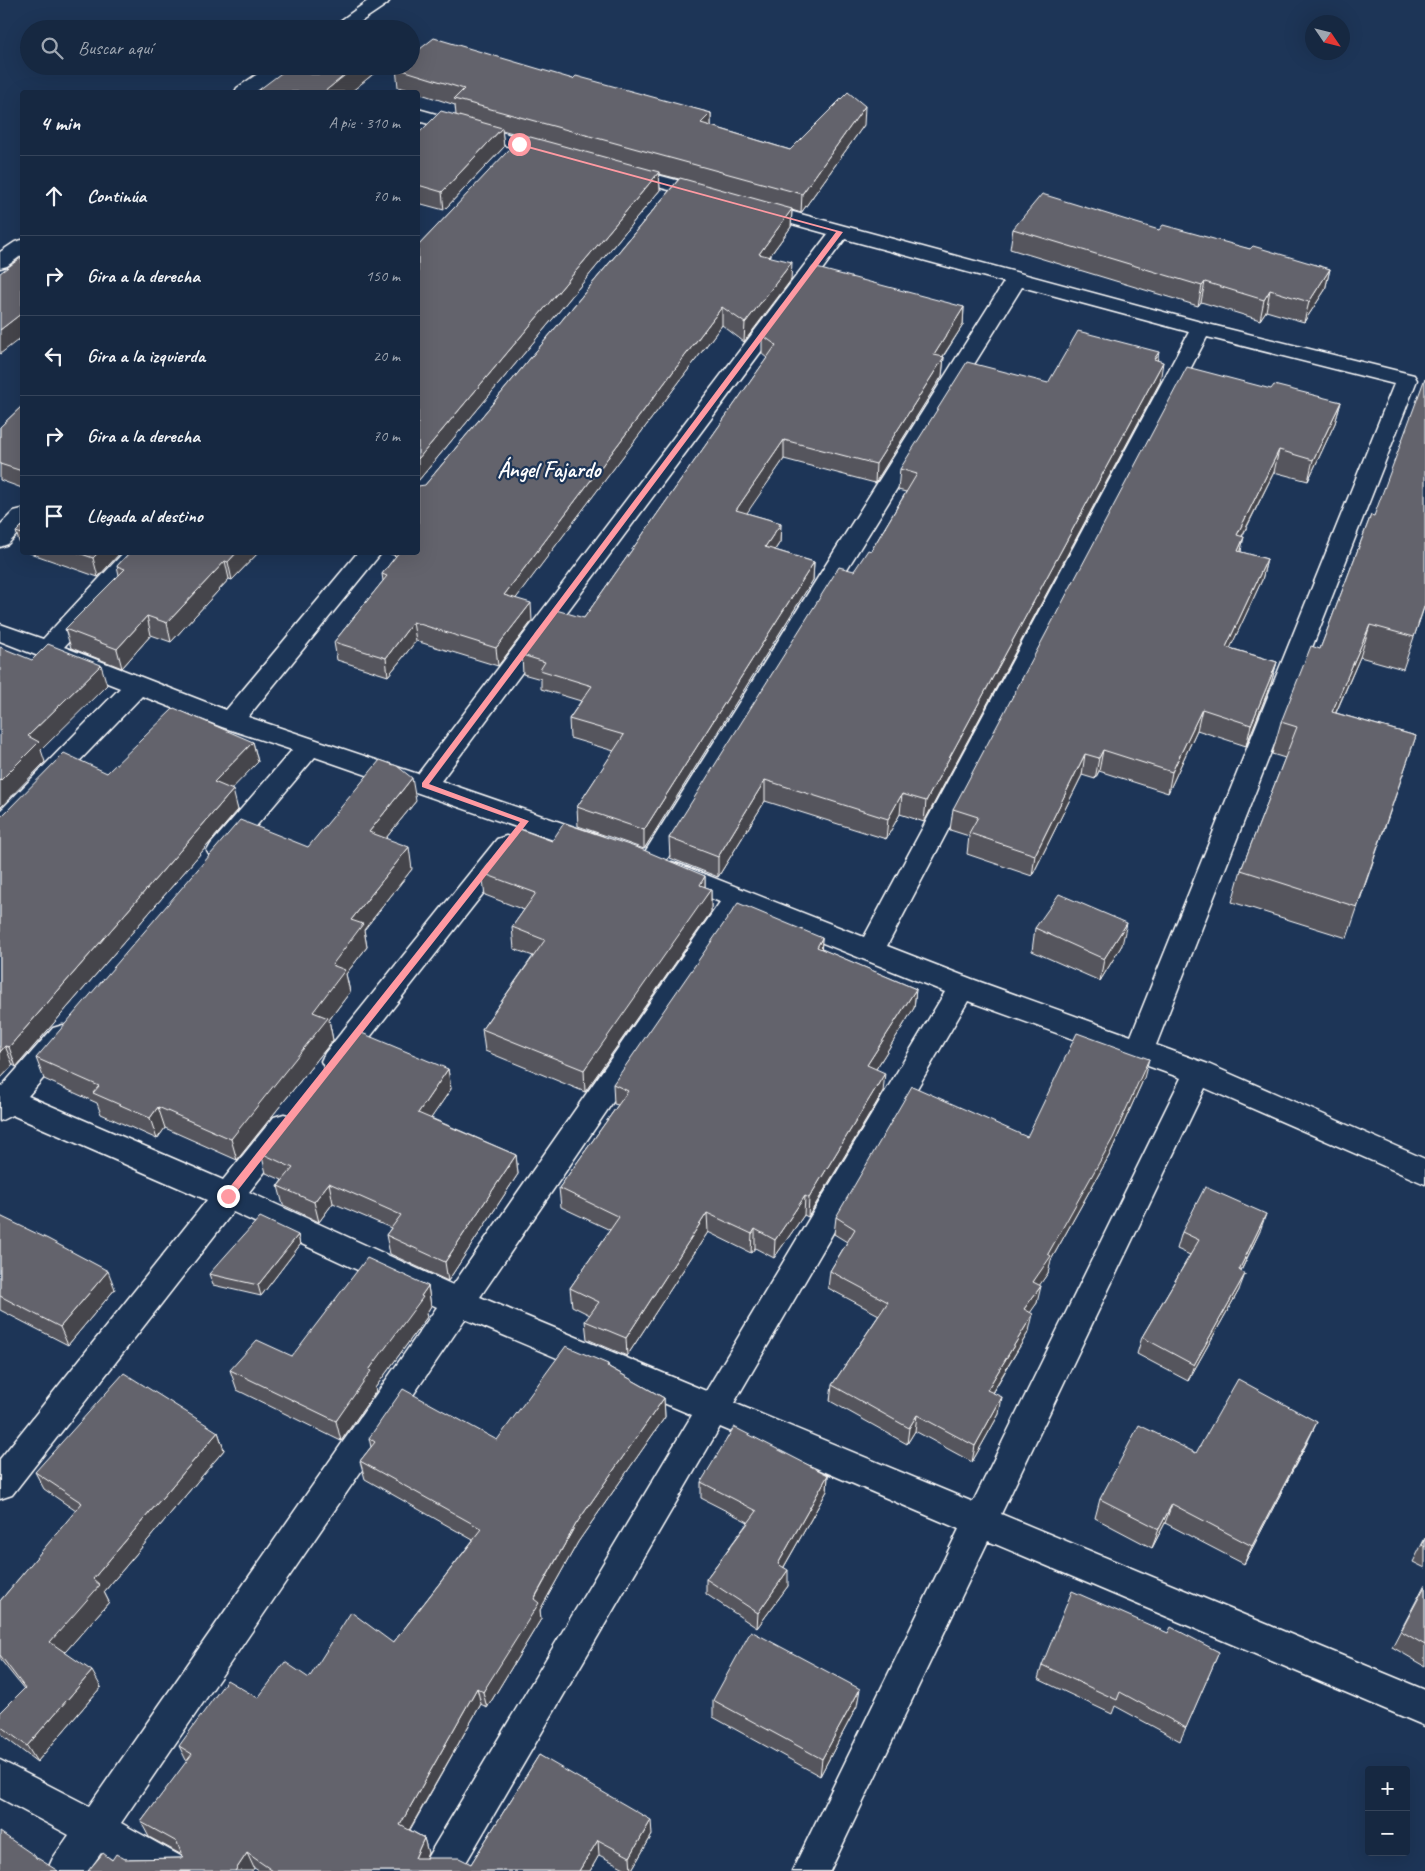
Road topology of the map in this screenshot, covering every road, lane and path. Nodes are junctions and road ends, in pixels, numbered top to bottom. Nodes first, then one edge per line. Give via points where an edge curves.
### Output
1 (381, 0) edge
2 (351, 20) edge
3 (270, 75) edge
4 (287, 75) edge
5 (247, 90) edge
6 (328, 90) edge
7 (420, 117) edge
8 (565, 156) edge
9 (602, 166) edge
10 (840, 232) junction
11 (20, 247) edge
12 (0, 262) edge
13 (1017, 278) junction
14 (1201, 328) junction
15 (20, 518) edge
16 (0, 539) edge
17 (135, 555) edge
18 (369, 555) edge
19 (0, 632) edge
20 (47, 650) junction
21 (137, 686) junction
22 (231, 721) junction
23 (310, 746) junction
24 (424, 785) junction
25 (526, 821) junction
26 (0, 827) edge
27 (650, 863) junction
28 (207, 866) edge
29 (736, 899) junction
30 (870, 952) junction
31 (962, 987) junction
32 (78, 1017) edge
33 (1140, 1050) junction
34 (1198, 1072) junction
35 (321, 1079) edge
36 (3, 1102) edge
37 (303, 1102) edge
38 (1425, 1172) edge
39 (228, 1196) junction
40 (458, 1302) junction
41 (714, 1409) junction
42 (0, 1484) edge
43 (981, 1523) junction
44 (1425, 1708) edge
45 (0, 1778) edge
46 (94, 1829) junction
47 (66, 1871) edge
48 (171, 1871) edge
49 (440, 1871) edge
50 (811, 1871) edge

1 - 2 street
3 - 5 street
4 - 6 street
7 - 8 street via 512,151
9 - 10 street via 670,194 735,202
10 - 13 street
10 - 24 street
11 - 12 street
13 - 14 street
13 - 27 street
14 - 30 street
14 - 33 street via 1406,380
15 - 16 street
17 - 20 street
18 - 22 street
19 - 20 street
20 - 21 street
21 - 22 street
21 - 26 street
22 - 23 street
23 - 24 street
23 - 28 street
24 - 25 street
25 - 27 street
25 - 35 street
27 - 29 street
29 - 30 street
29 - 40 street
30 - 31 street
31 - 33 street
31 - 41 street
32 - 36 street
33 - 34 street
34 - 38 street
34 - 43 street
36 - 39 street
37 - 39 street
39 - 40 street
39 - 42 street
40 - 41 street
40 - 46 street
41 - 43 street
41 - 49 street
43 - 44 street
43 - 50 street
45 - 46 street
46 - 47 street
46 - 48 street

